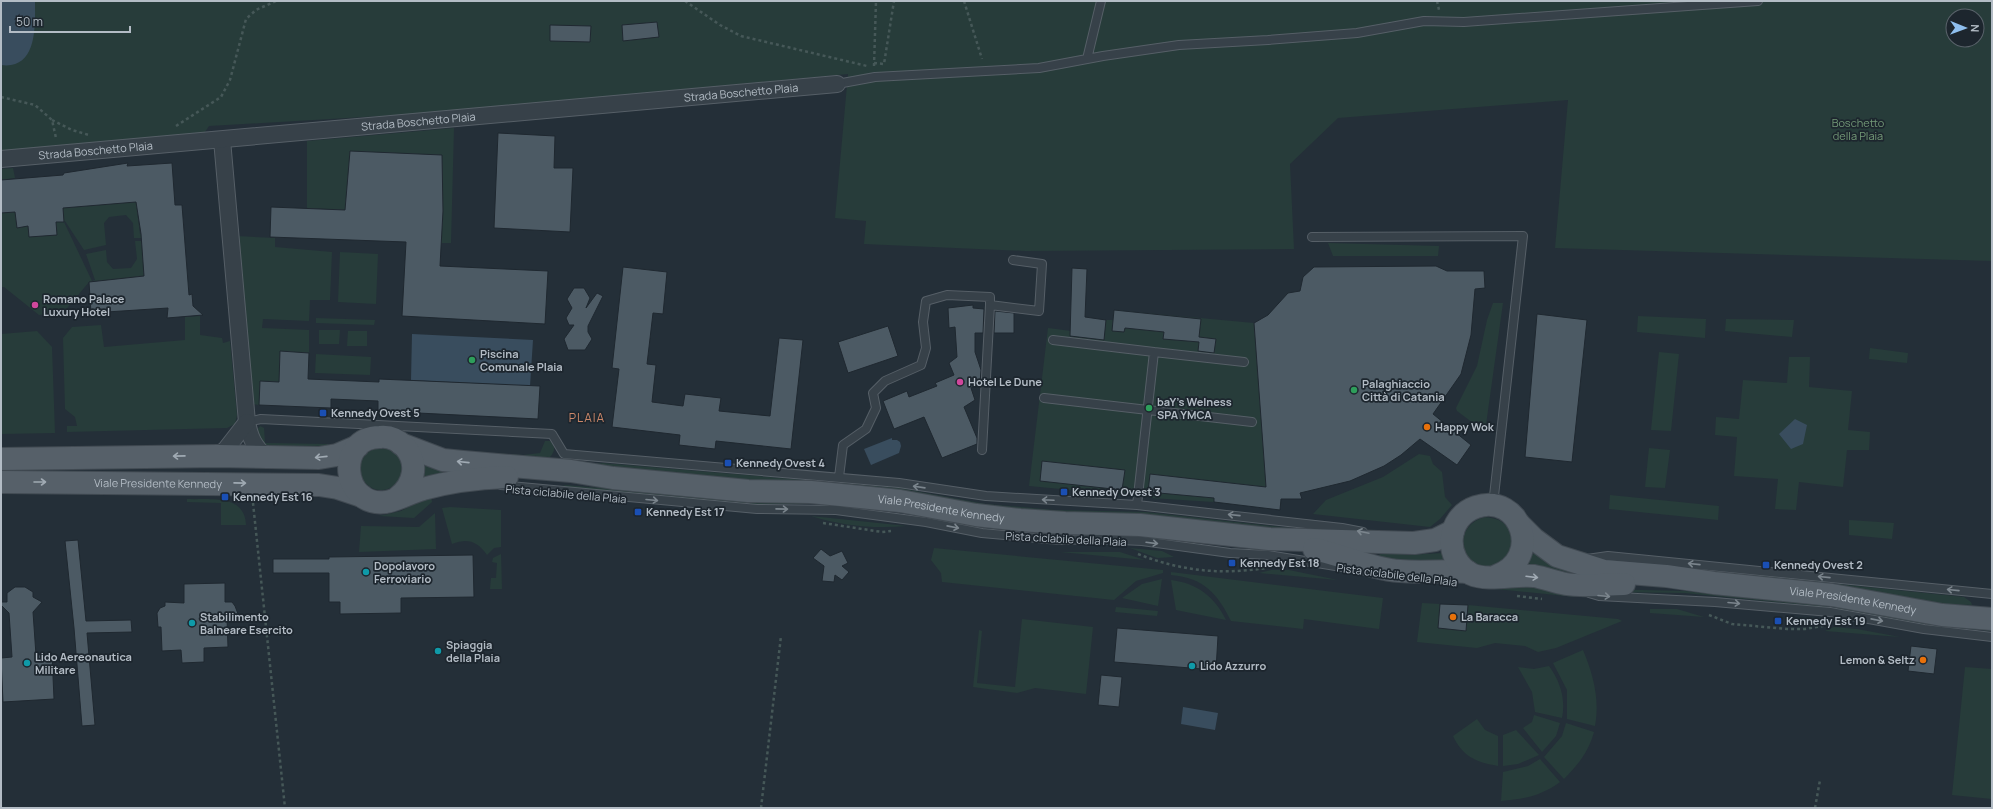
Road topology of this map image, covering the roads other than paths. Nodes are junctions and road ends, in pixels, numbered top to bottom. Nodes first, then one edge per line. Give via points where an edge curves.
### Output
1 (1101, 1) edge
2 (1758, 1) edge
3 (1086, 59) junction
4 (836, 84) joint
5 (222, 140) junction
6 (1, 159) edge
7 (1312, 237) dead end
8 (1013, 260) dead end
9 (990, 305) junction
10 (1053, 340) dead end
11 (1154, 352) junction
12 (1244, 362) dead end
13 (1044, 398) dead end
14 (1148, 410) junction
15 (247, 422) junction
16 (1252, 422) dead end
17 (401, 444) junction
18 (358, 446) junction
19 (982, 450) dead end
20 (218, 456) junction
21 (266, 457) junction
22 (1, 459) edge
23 (567, 463) junction
24 (613, 478) junction
25 (839, 478) junction
26 (460, 481) junction
27 (1, 482) edge
28 (362, 496) junction
29 (398, 497) junction
30 (1137, 505) junction
31 (1493, 506) junction
32 (1519, 524) junction
33 (1453, 531) junction
34 (1269, 539) junction
35 (1414, 543) junction
36 (1570, 561) junction
37 (1400, 571) junction
38 (1468, 572) junction
39 (1496, 576) junction
40 (1714, 583) junction
41 (1567, 585) junction
42 (1992, 594) edge
43 (1992, 619) edge
44 (1992, 637) edge

1 - 3 lane
2 - 3 lane via 1464,22 1424,21 1357,33 1179,45
3 - 4 lane via 1040,68 875,77
4 - 5 street, Strada Boschetto Plaia
5 - 6 street, Strada Boschetto Plaia
5 - 15 street
7 - 31 lane via 1523,236
8 - 9 lane via 1042,264 1039,310
9 - 19 lane
9 - 25 lane via 990,297 947,295 926,301 923,322 926,348 921,365 885,382 873,392 876,408 866,429 843,445
10 - 11 lane
11 - 12 lane
11 - 14 lane
13 - 14 lane
14 - 16 lane
14 - 30 lane
15 - 20 street
15 - 21 street via 251,441
15 - 23 lane via 261,419 552,434
17 - 18 main road via 390,438 377,437 365,440
23 -> 17 main road via 443,460
17 - 29 main road via 410,455 414,469 411,483
18 -> 21 main road via 337,455 320,458
18 - 28 main road via 352,454 348,469 352,484
20 - 21 main road
20 -> 22 main road
23 - 24 main road
23 - 25 lane
24 - 26 main road via 506,477
24 - 34 main road, Viale Presidente Kennedy via 748,491 811,492 900,501 1020,520 1140,525
30 -> 25 lane via 986,496 898,483
26 - 29 main road via 446,482
26 -> 37 lane via 735,507 836,510 920,521 989,534 1059,540 1142,541 1230,553 1268,555 1371,571
27 -> 28 main road, Viale Presidente Kennedy via 319,485
28 - 29 main road via 378,502
35 -> 30 lane via 1342,528
31 - 32 main road via 1506,510
31 - 33 main road via 1470,510 1459,519
32 - 36 main road via 1557,556
32 - 39 main road via 1523,543 1520,556 1513,566
33 - 35 main road via 1435,540
33 - 38 main road via 1453,554
34 - 35 main road
34 - 37 main road via 1336,553 1371,566
36 - 40 main road via 1604,572 1666,576
42 -> 36 lane via 1608,556
37 - 38 main road
38 - 39 main road via 1482,577
39 -> 41 main road via 1534,576
40 - 41 main road
40 - 43 main road, Viale Presidente Kennedy via 1832,595 1942,615
41 -> 44 lane via 1599,596 1715,602 1830,612 1924,629

